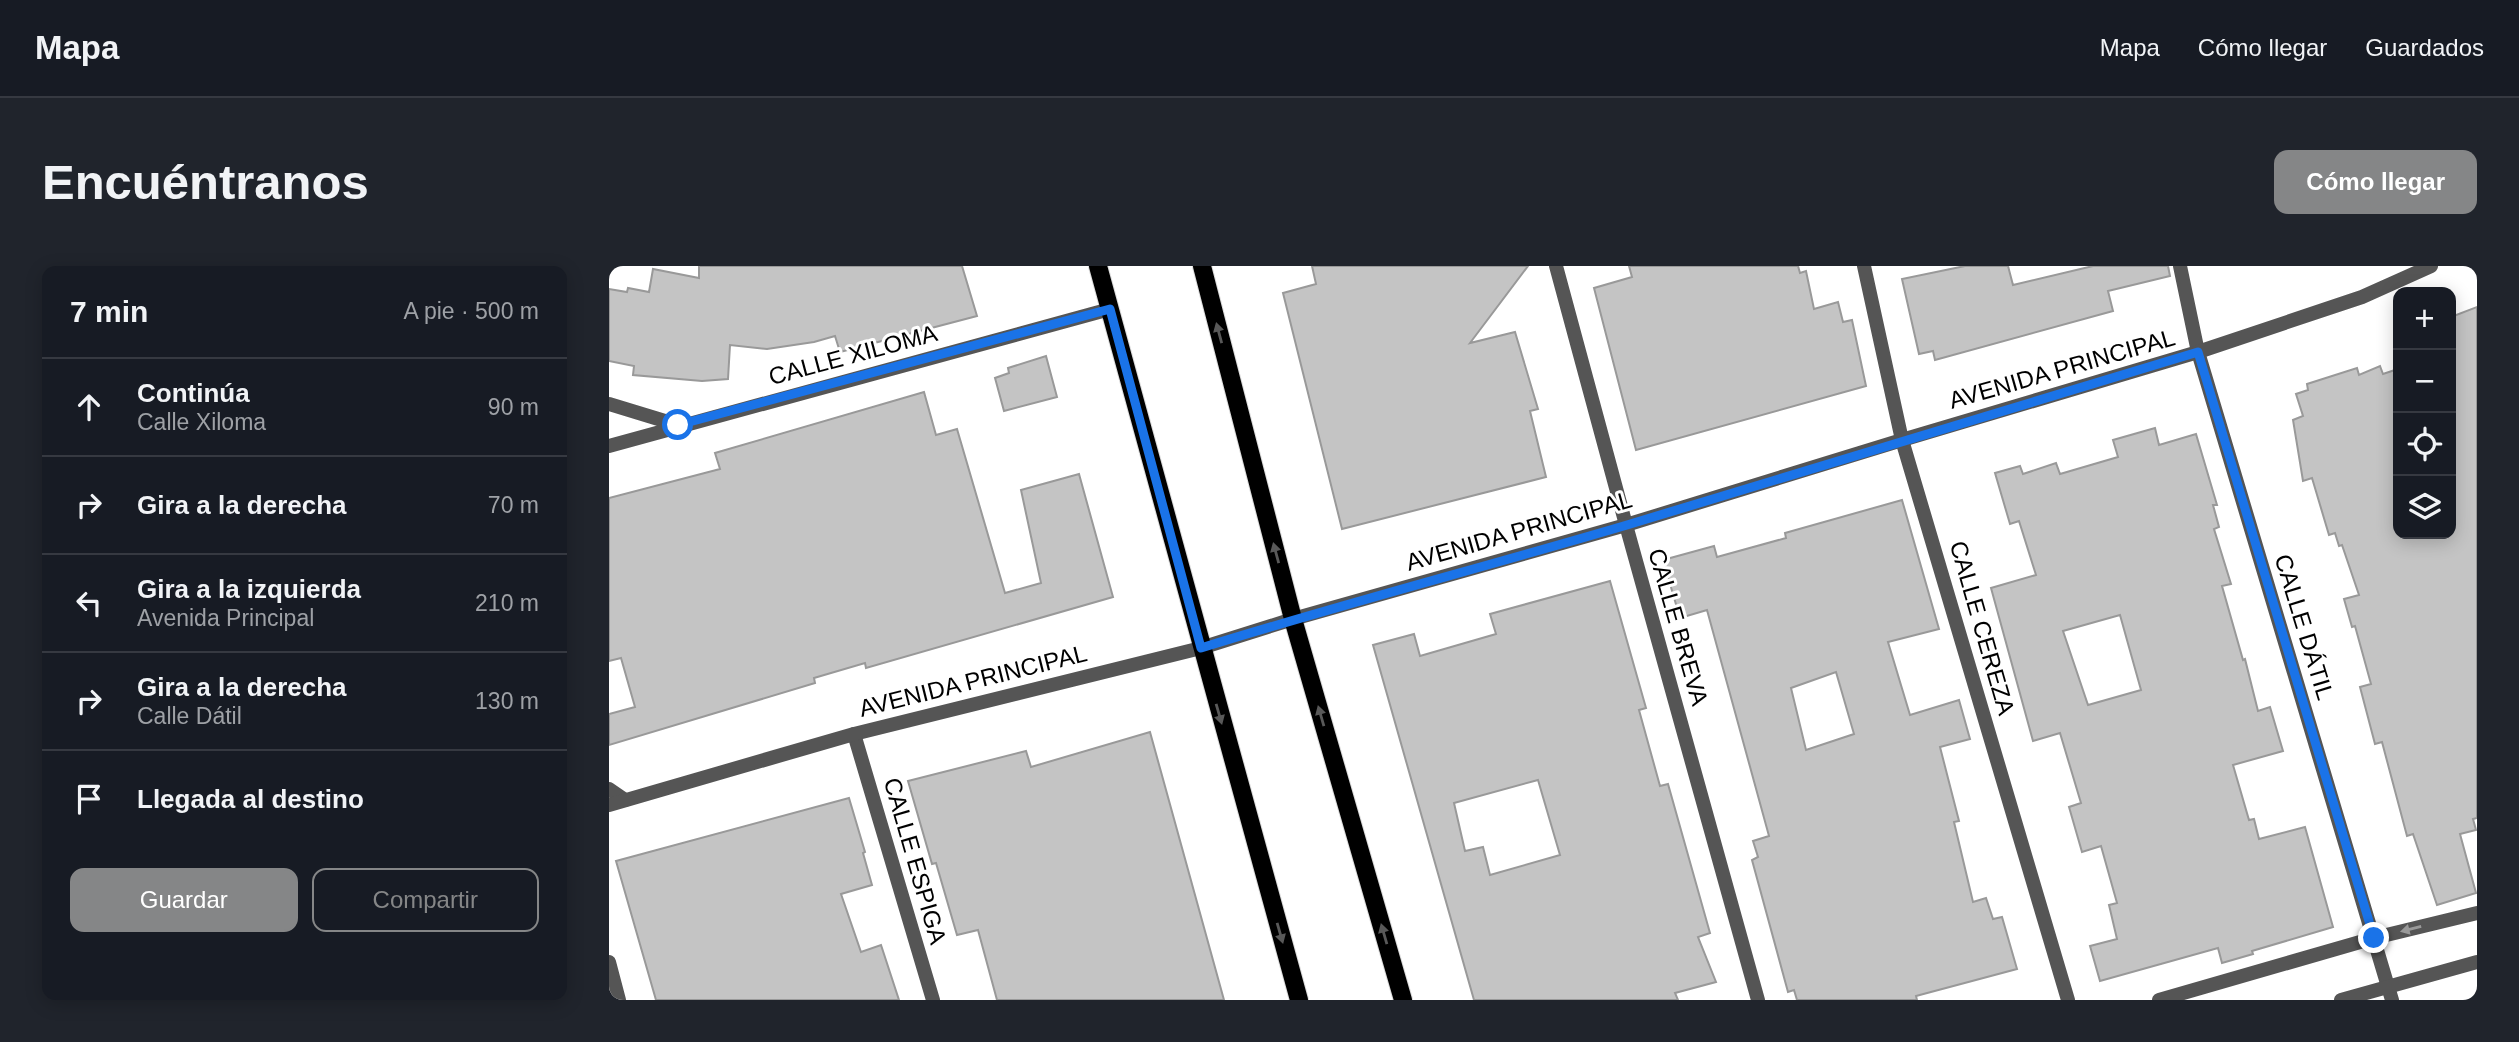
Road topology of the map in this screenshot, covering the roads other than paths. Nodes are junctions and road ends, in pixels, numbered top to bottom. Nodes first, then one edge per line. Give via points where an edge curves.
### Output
1 (1098, 266) edge
2 (1202, 266) edge
3 (1556, 266) edge
4 (1864, 266) edge
5 (2180, 266) edge
6 (2431, 266) edge
7 (1110, 309) junction
8 (2198, 352) junction
9 (609, 404) edge
10 (678, 425) junction
11 (1902, 440) junction
12 (609, 446) edge
13 (1626, 525) junction
14 (1293, 619) junction
15 (1201, 648) junction
16 (854, 734) junction
17 (609, 789) edge
18 (625, 800) junction
19 (609, 805) edge
20 (2477, 913) edge
21 (2374, 938) junction
22 (609, 962) edge
23 (2477, 962) edge
24 (2390, 993) edge
25 (619, 1000) edge
26 (933, 1000) edge
27 (1299, 1000) edge
28 (1403, 1000) edge
29 (1758, 1000) edge
30 (2067, 1000) edge
31 (2159, 1000) edge
32 (2341, 1000) edge

1 - 7 main road
14 -> 2 main road
3 - 13 street, CALLE BREVA
4 - 11 street, CALLE CEREZA
5 - 8 street, CALLE DÁTIL
6 - 8 street, AVENIDA PRINCIPAL via 2362,297
7 - 10 street, CALLE XILOMA
7 - 15 main road
8 - 11 street, AVENIDA PRINCIPAL
8 - 21 street, CALLE DÁTIL
9 - 10 street
10 - 12 street, CALLE XILOMA
11 - 13 street, AVENIDA PRINCIPAL
11 - 30 street, CALLE CEREZA
13 - 14 street, AVENIDA PRINCIPAL
13 - 29 street, CALLE BREVA
14 - 15 street, AVENIDA PRINCIPAL
28 -> 14 main road
15 - 16 street, AVENIDA PRINCIPAL
15 -> 27 main road
16 - 18 street, AVENIDA PRINCIPAL
16 - 26 street, CALLE ESPIGA
17 - 18 street
18 - 19 street, AVENIDA PRINCIPAL
20 -> 21 street
21 - 24 street, CALLE DÁTIL
21 - 31 street
22 - 25 street
23 - 24 street
24 - 32 street

